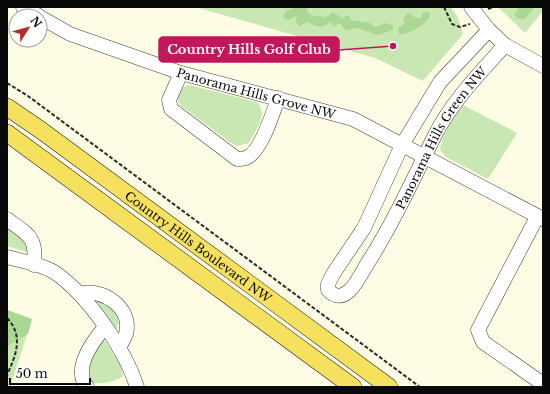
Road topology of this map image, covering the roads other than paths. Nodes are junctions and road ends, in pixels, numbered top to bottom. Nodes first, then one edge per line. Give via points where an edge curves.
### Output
1 (471, 7) edge
2 (48, 21) edge
3 (489, 30) junction
4 (505, 45) junction
5 (543, 66) edge
6 (181, 73) junction
7 (278, 98) junction
8 (7, 107) edge
9 (7, 133) edge
10 (402, 145) junction
11 (426, 156) junction
12 (540, 218) edge
13 (7, 219) edge
14 (364, 228) junction
15 (383, 237) junction
16 (7, 257) edge
17 (34, 265) junction
18 (80, 294) junction
19 (105, 327) junction
20 (119, 348) junction
21 (308, 354) junction
22 (543, 384) edge
23 (134, 386) edge
24 (87, 387) edge
25 (345, 387) edge
26 (353, 387) edge
27 (389, 387) edge

1 - 3 street
2 - 6 street, Panorama Hills Grove NW via 70,34
3 - 4 street
3 - 10 street, Panorama Hills Green NW via 440,82
4 - 5 street
4 - 11 street, Panorama Hills Green NW via 458,98
6 - 7 street, Panorama Hills Grove NW
6 - 7 street via 169,100 171,109 237,159 246,159 254,153 272,118
7 - 10 street, Panorama Hills Grove NW via 353,119
8 - 27 main road, Country Hills Boulevard NW via 42,130
9 - 21 main road, Country Hills Boulevard NW
10 - 11 street, Panorama Hills Grove NW
10 - 14 street, Panorama Hills Green NW
11 - 12 street, Panorama Hills Grove NW
11 - 15 street, Panorama Hills Green NW
12 - 22 street via 478,330 483,342
13 - 17 street via 34,242
14 - 15 street
14 - 15 street, Panorama Hills Green NW via 328,284 328,290 333,295 339,296 349,291
16 - 17 street
17 - 18 street via 53,272
18 - 19 street
18 - 20 street via 92,291 105,295 122,311 126,333
19 - 20 street
19 - 24 street via 95,338 85,358 82,373
20 - 23 street
21 - 25 main road
21 - 26 main road, Country Hills Boulevard NW

